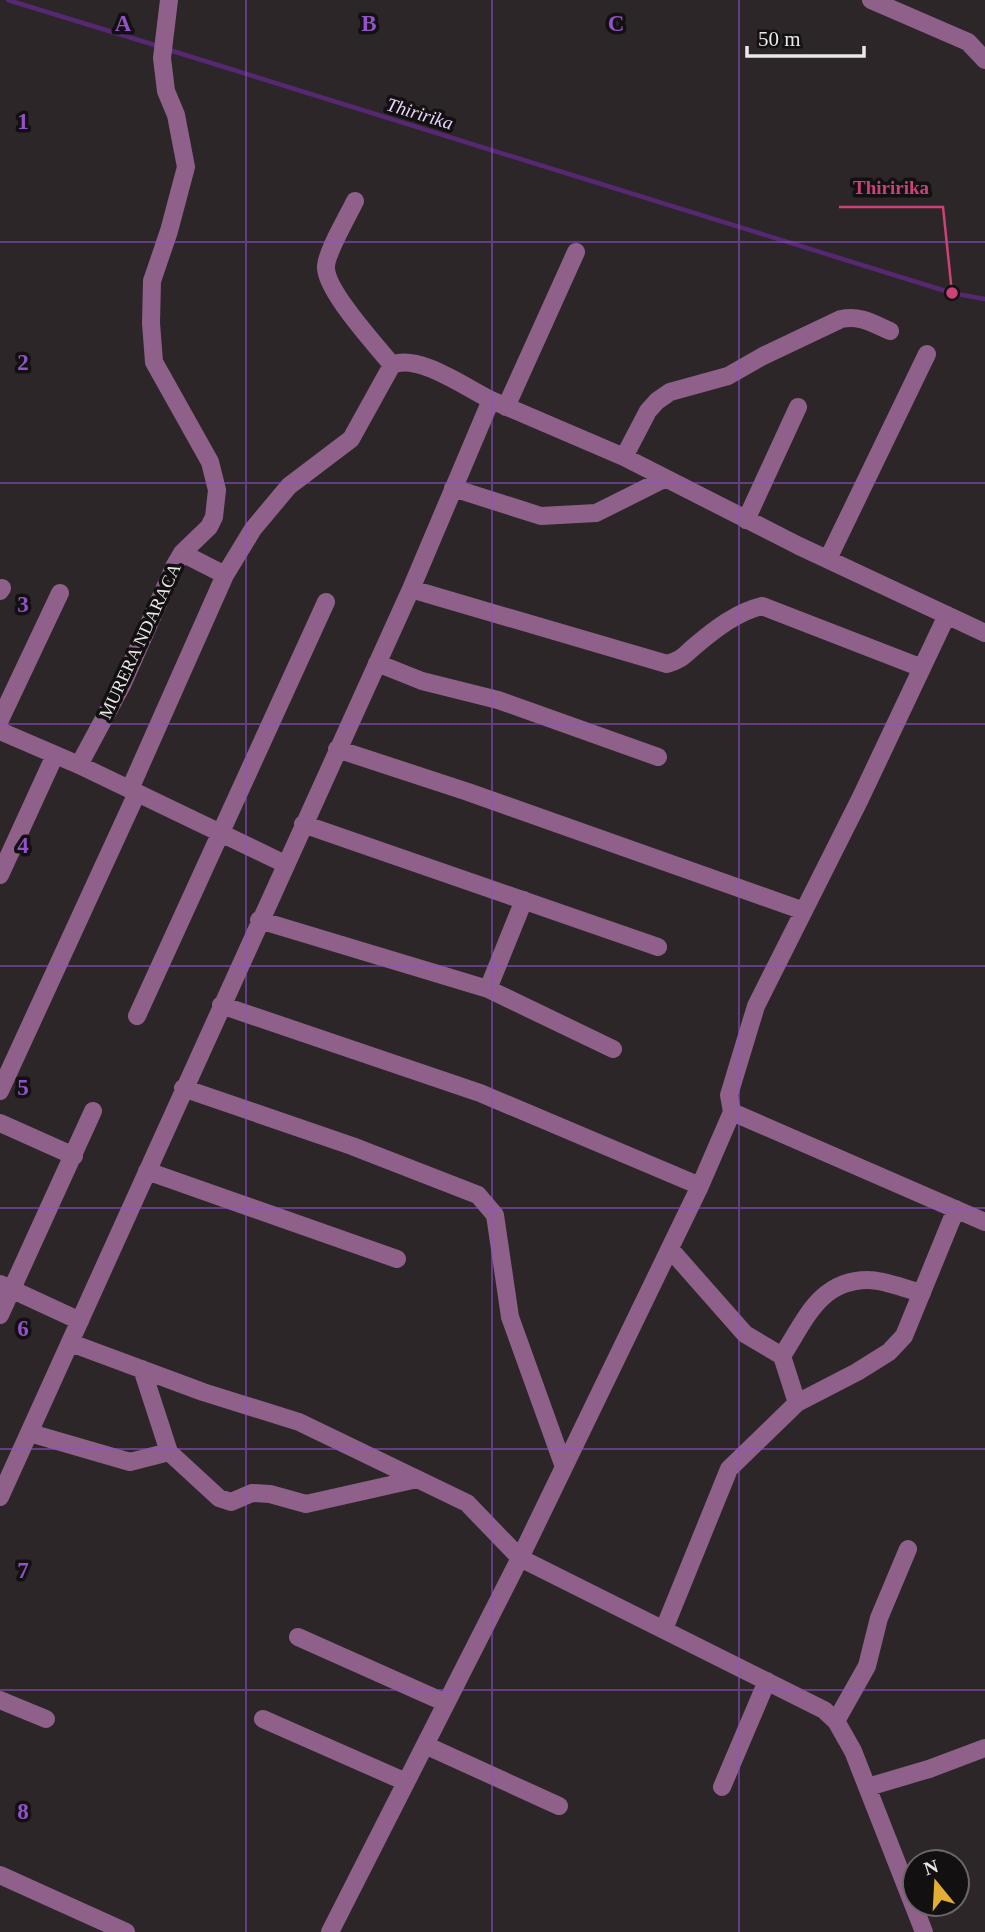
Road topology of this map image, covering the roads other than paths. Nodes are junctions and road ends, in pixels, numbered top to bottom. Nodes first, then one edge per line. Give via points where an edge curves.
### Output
1 (169, 0) edge
2 (871, 0) edge
3 (985, 60) edge
4 (355, 201) dead end
5 (576, 252) dead end
6 (890, 331) dead end
7 (928, 354) dead end
8 (392, 365) junction
9 (499, 404) junction
10 (798, 407) dead end
11 (624, 457) junction
12 (664, 479) junction
13 (453, 488) junction
14 (746, 520) junction
15 (183, 553) junction
16 (828, 559) junction
17 (225, 575) junction
18 (411, 589) junction
19 (60, 593) dead end
20 (326, 603) dead end
21 (947, 615) junction
22 (985, 633) edge
23 (377, 663) junction
24 (922, 668) junction
25 (0, 720) edge
26 (0, 731) edge
27 (337, 749) junction
28 (55, 755) junction
29 (658, 757) dead end
30 (79, 765) junction
31 (133, 791) junction
32 (303, 824) junction
33 (219, 833) junction
34 (285, 864) junction
35 (0, 875) edge
36 (524, 900) junction
37 (804, 911) junction
38 (259, 920) junction
39 (658, 947) dead end
40 (488, 989) junction
41 (221, 1005) junction
42 (137, 1016) dead end
43 (613, 1049) dead end
44 (183, 1088) junction
45 (0, 1091) edge
46 (93, 1111) dead end
47 (732, 1112) junction
48 (0, 1123) edge
49 (74, 1156) junction
50 (147, 1171) junction
51 (700, 1186) junction
52 (956, 1209) junction
53 (985, 1223) edge
54 (670, 1249) junction
55 (397, 1259) dead end
56 (6, 1287) edge
57 (922, 1293) junction
58 (0, 1315) edge
59 (80, 1321) junction
60 (71, 1343) junction
61 (782, 1356) junction
62 (142, 1369) junction
63 (797, 1403) junction
64 (30, 1433) junction
65 (169, 1452) junction
66 (564, 1467) junction
67 (417, 1479) junction
68 (0, 1497) edge
69 (908, 1549) dead end
70 (520, 1558) junction
71 (664, 1629) junction
72 (298, 1637) dead end
73 (767, 1681) junction
74 (0, 1700) edge
75 (446, 1703) junction
76 (46, 1719) dead end
77 (263, 1719) dead end
78 (836, 1721) junction
79 (425, 1745) junction
80 (985, 1748) edge
81 (406, 1782) junction
82 (722, 1787) dead end
83 (868, 1787) junction
84 (559, 1807) dead end
85 (0, 1875) edge
86 (126, 1932) edge
87 (330, 1932) edge
88 (924, 1932) edge

1 - 15 street, MURERA NDARACA via 162,58 186,167 152,281 154,362 210,462 217,489 209,527
2 - 3 street via 968,43
4 - 8 street via 326,264 327,278
5 - 9 street
6 - 11 street via 854,316 841,319 727,376 670,392 648,411
7 - 16 street
8 - 9 street via 418,363
8 - 17 street via 351,439 289,486 253,529
9 - 11 street
9 - 13 street
10 - 14 street
11 - 12 street
12 - 13 street via 596,513 541,516
12 - 14 street
13 - 18 street
14 - 16 street
15 - 17 street
15 - 30 street, MURERA NDARACA
16 - 21 street
17 - 31 street
18 - 23 street
18 - 24 street via 667,664 682,659 744,611 762,606
19 - 25 street
20 - 33 street
21 - 22 street
21 - 24 street
23 - 27 street
23 - 29 street
24 - 37 street
26 - 28 street
27 - 32 street
27 - 37 street
28 - 30 street
28 - 35 street
30 - 31 street
31 - 33 street
31 - 45 street
32 - 34 street
32 - 36 street
33 - 34 street
33 - 42 street
34 - 38 street
36 - 39 street
36 - 40 street
37 - 47 street via 756,1006 729,1095
38 - 40 street
38 - 41 street
40 - 43 street
41 - 44 street
41 - 51 street via 480,1093
44 - 50 street
44 - 66 street via 478,1195 495,1215 510,1317
46 - 49 street
47 - 51 street
47 - 52 street
48 - 49 street
49 - 56 street
50 - 55 street
50 - 59 street
51 - 54 street
52 - 53 street
52 - 57 street
54 - 61 street via 745,1334
54 - 66 street
56 - 58 street
56 - 59 street
57 - 61 street via 869,1280 839,1284 820,1297
57 - 63 street via 904,1335 889,1352
59 - 60 street
60 - 62 street
60 - 64 street
61 - 63 street
62 - 65 street
62 - 67 street via 299,1422
63 - 71 street via 729,1469
64 - 65 street via 130,1462
64 - 68 street
65 - 67 street via 219,1498 231,1502 252,1493 306,1504
66 - 70 street
67 - 70 street via 467,1503
69 - 78 street via 879,1618 867,1666
70 - 71 street
70 - 75 street
71 - 73 street
72 - 75 street
73 - 78 street
73 - 82 street
74 - 76 street
75 - 79 street
77 - 81 street
78 - 83 street
79 - 81 street
79 - 84 street
80 - 83 street
81 - 87 street
83 - 88 street
85 - 86 street

